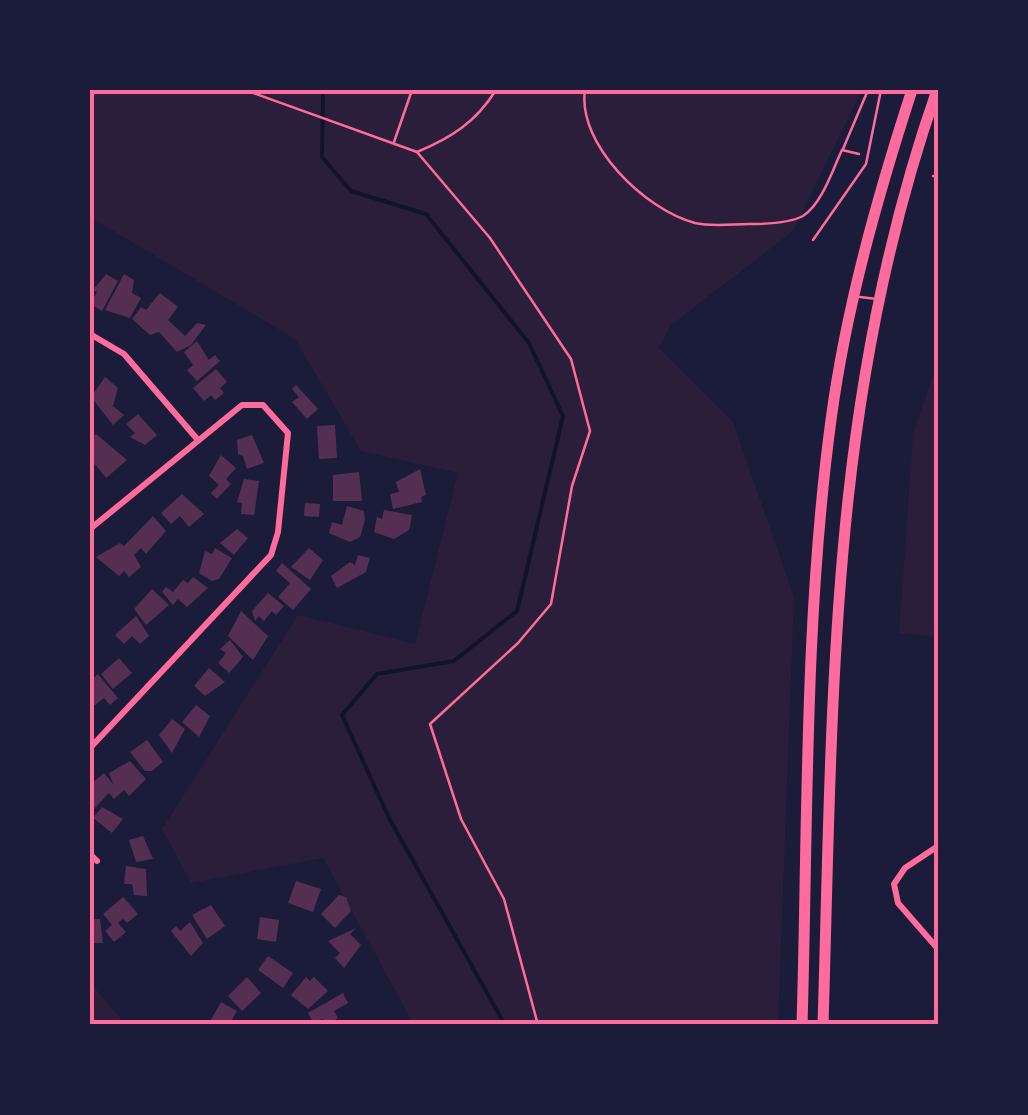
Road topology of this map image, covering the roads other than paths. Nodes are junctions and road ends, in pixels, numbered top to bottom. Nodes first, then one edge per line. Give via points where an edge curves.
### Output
1 (881, 90) edge
2 (912, 90) edge
3 (937, 90) edge
4 (813, 240) dead end
5 (853, 296) junction
6 (878, 299) junction
7 (90, 334) edge
8 (198, 440) junction
9 (90, 529) edge
10 (90, 748) edge
11 (938, 846) edge
12 (90, 854) edge
13 (96, 861) dead end
14 (938, 949) edge
15 (802, 1025) edge
16 (823, 1025) edge

1 - 4 lane via 866,164
2 - 5 highway
3 - 6 highway
5 - 6 lane
5 - 15 highway via 816,557
6 - 16 highway via 854,421 839,560
7 - 8 street via 124,354
8 - 9 street
8 - 10 street via 242,405 263,406 290,440 270,555
11 - 14 street via 894,884 898,903
12 - 13 street

